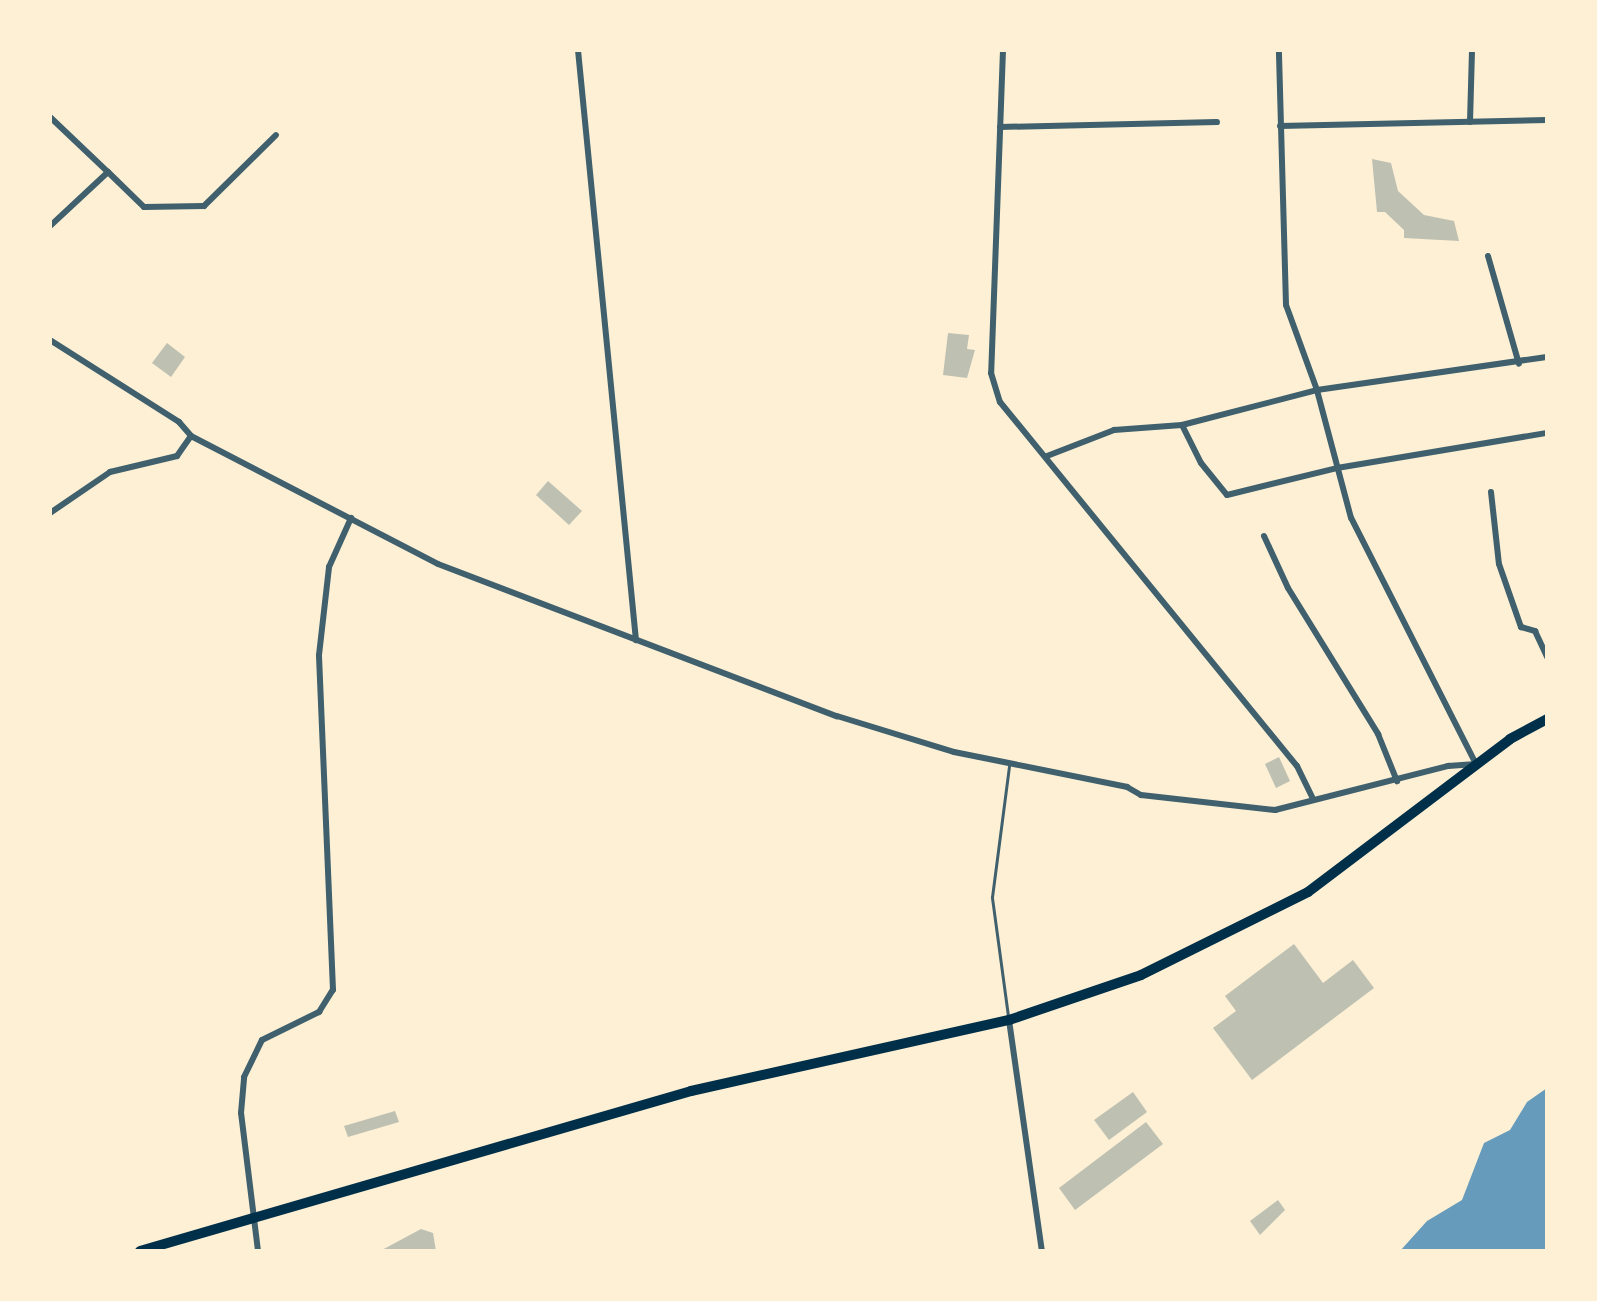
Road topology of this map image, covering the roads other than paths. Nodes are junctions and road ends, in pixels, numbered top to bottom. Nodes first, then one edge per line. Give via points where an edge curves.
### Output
1 (578, 50) edge
2 (1003, 50) edge
3 (1279, 50) edge
4 (1472, 50) edge
5 (50, 117) edge
6 (1547, 120) edge
7 (1217, 122) dead end
8 (1470, 122) junction
9 (1280, 126) junction
10 (1000, 127) junction
11 (276, 135) dead end
12 (108, 172) junction
13 (50, 226) edge
14 (1488, 256) dead end
15 (50, 340) edge
16 (1547, 357) edge
17 (1519, 364) junction
18 (1317, 390) junction
19 (1182, 425) junction
20 (1547, 433) edge
21 (191, 436) junction
22 (1047, 456) junction
23 (1337, 468) junction
24 (1491, 492) dead end
25 (50, 513) edge
26 (351, 518) junction
27 (1264, 536) dead end
28 (636, 640) junction
29 (1547, 657) edge
30 (1547, 719) edge
31 (1476, 764) junction
32 (1009, 766) junction
33 (1397, 781) junction
34 (1313, 799) junction
35 (1009, 1020) junction
36 (256, 1219) junction
37 (140, 1251) edge
38 (258, 1251) edge
39 (1042, 1251) edge

1 - 28 street
2 - 10 street
3 - 9 street
4 - 8 street
5 - 12 street
6 - 8 street
7 - 10 street
8 - 9 street
9 - 18 street via 1283,285
10 - 22 street via 991,373 1000,402
11 - 12 street via 204,206 144,207
12 - 13 street
14 - 17 street
15 - 21 street via 179,422
16 - 17 street
17 - 18 street
18 - 19 street
18 - 23 street
19 - 22 street via 1114,430
19 - 23 street via 1201,463 1227,495
20 - 23 street
21 - 25 street via 177,456 110,472
21 - 26 street
22 - 34 street via 1297,766
23 - 31 street via 1351,518
24 - 29 street via 1499,564 1521,627 1535,631
26 - 28 street via 438,564
26 - 36 street via 329,567 319,655 333,990 319,1012 262,1040 244,1077 241,1113
27 - 33 street via 1288,588 1378,734
28 - 32 street via 837,716
30 - 31 main road
31 - 33 street
31 - 35 main road via 1334,875 1279,909 1141,975
32 - 34 street via 1127,787 1141,795 1275,810
32 - 35 lane via 992,897
33 - 34 street
35 - 36 main road via 691,1091
35 - 39 street
36 - 37 main road
36 - 38 street

